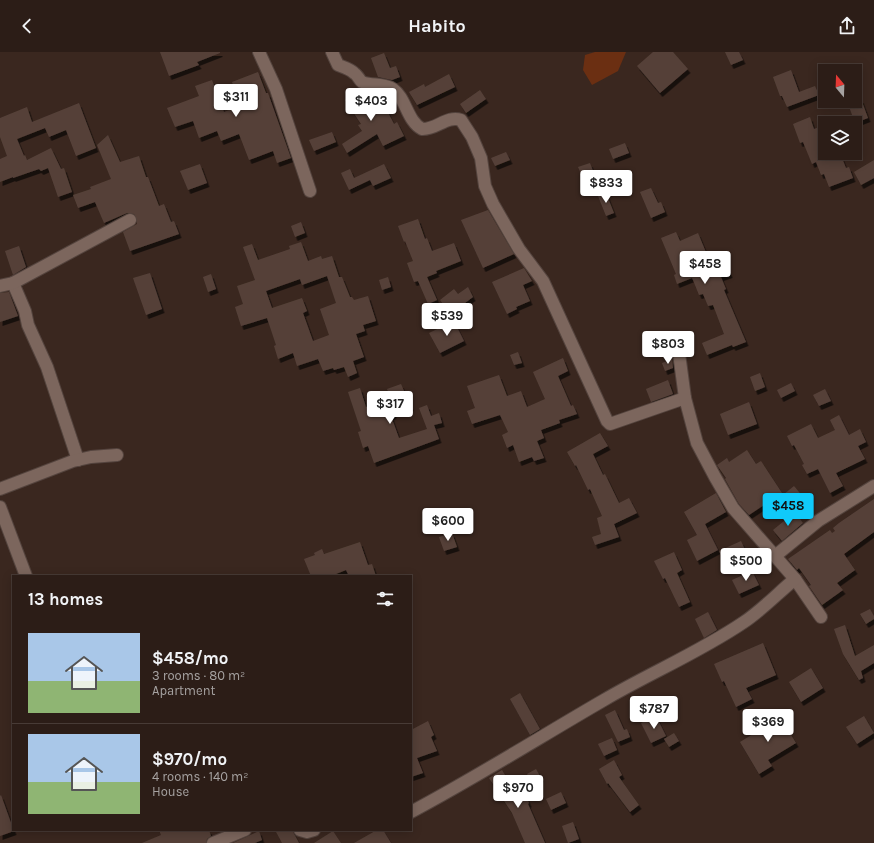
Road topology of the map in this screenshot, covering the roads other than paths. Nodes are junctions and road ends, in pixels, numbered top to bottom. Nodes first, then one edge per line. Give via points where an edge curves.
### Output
1 (259, 52) edge
2 (332, 52) edge
3 (310, 191) dead end
4 (130, 220) dead end
5 (13, 283) junction
6 (0, 286) edge
7 (678, 346) dead end
8 (685, 398) junction
9 (116, 455) dead end
10 (78, 460) junction
11 (874, 486) edge
12 (0, 489) edge
13 (0, 507) edge
14 (774, 556) junction
15 (26, 575) edge
16 (795, 580) junction
17 (821, 617) dead end
18 (412, 811) edge
19 (243, 831) edge
20 (213, 843) edge

1 - 3 street via 276,89
2 - 8 street via 338,65 354,72 361,81 384,86 397,93 413,120 422,129 452,119 461,120 481,158 485,186 493,204 519,249 543,281 610,424
4 - 5 street
5 - 6 street
5 - 10 street via 47,367
7 - 8 street
8 - 14 street via 697,443 715,477 733,508
9 - 10 street
10 - 12 street
11 - 14 street via 818,521
13 - 15 street
14 - 16 street
16 - 17 street
16 - 18 street via 744,622
19 - 20 street

